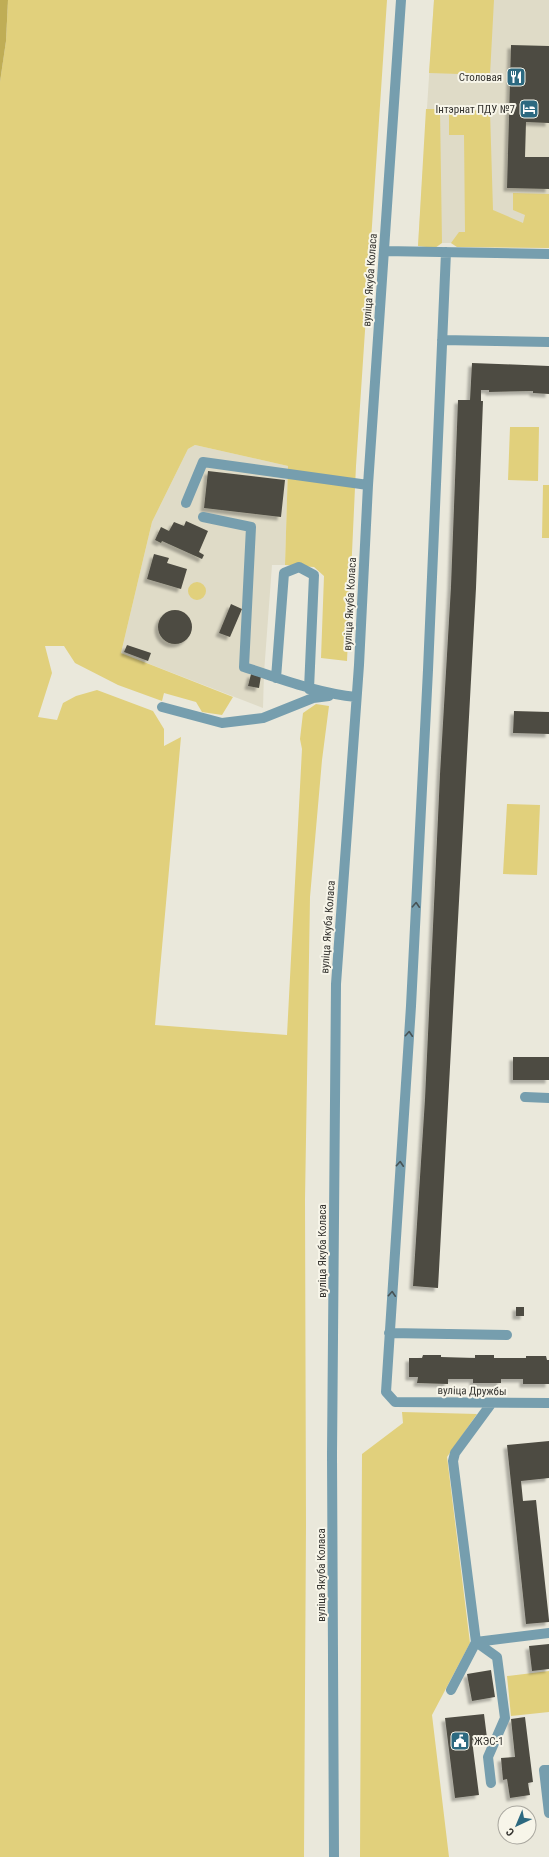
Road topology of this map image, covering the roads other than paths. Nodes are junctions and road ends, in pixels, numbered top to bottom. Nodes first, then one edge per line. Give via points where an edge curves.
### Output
1 (401, 0) edge
2 (384, 251) junction
3 (446, 252) junction
4 (549, 254) edge
5 (442, 340) junction
6 (549, 342) edge
7 (368, 485) junction
8 (186, 503) dead end
9 (203, 517) dead end
10 (276, 678) junction
11 (309, 689) junction
12 (334, 695) junction
13 (356, 697) junction
14 (162, 707) dead end
15 (525, 1097) dead end
16 (549, 1098) edge
17 (389, 1333) junction
18 (507, 1335) dead end
19 (549, 1403) edge
20 (491, 1404) junction
21 (549, 1633) edge
22 (476, 1642) junction
23 (451, 1690) dead end
24 (549, 1770) edge
25 (491, 1783) dead end
26 (549, 1813) edge
27 (334, 1857) edge

1 - 2 street, вуліца Якуба Коласа
2 - 3 street
2 - 7 street, вуліца Якуба Коласа
3 - 4 street
3 - 5 street
5 - 6 street
17 -> 5 street via 411,1006
7 - 8 street via 203,462
7 - 13 street, вуліца Якуба Коласа
9 - 10 street via 251,527 244,667
10 - 11 street
10 - 11 street via 284,573 299,567 314,575
11 - 12 street
12 - 13 street
12 - 14 street via 313,698 263,718 222,723
13 - 27 street, вуліца Якуба Коласа via 336,984 332,1455
15 - 16 street
17 - 18 street
17 - 20 street, вуліца Дружбы via 386,1392 395,1402
19 - 20 street, вуліца Дружбы
20 - 22 street via 455,1453 454,1461
21 - 22 street
22 - 23 street
22 - 25 street via 497,1657 506,1718 488,1757
24 - 26 street via 544,1770

